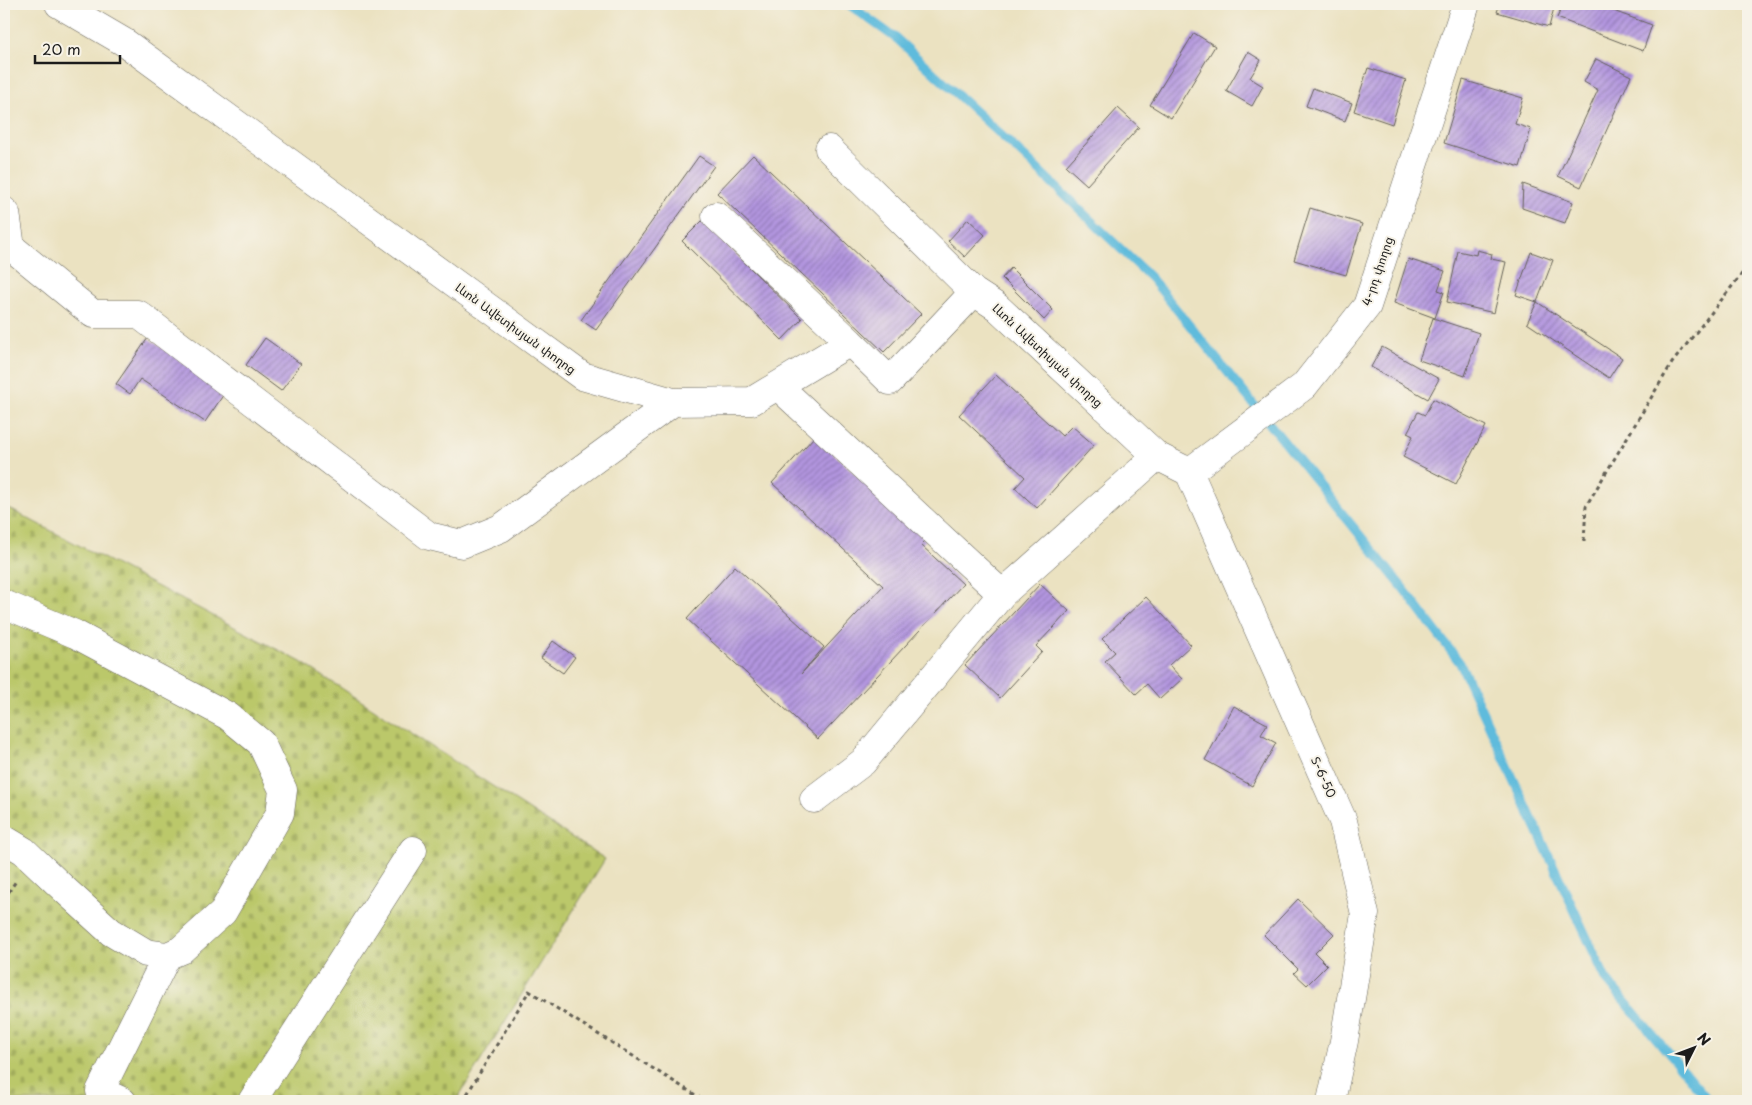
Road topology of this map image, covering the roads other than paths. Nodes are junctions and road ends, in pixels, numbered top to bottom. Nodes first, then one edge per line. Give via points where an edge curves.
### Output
1 (1466, 4) edge
2 (67, 6) edge
3 (829, 149) dead end
4 (4, 212) edge
5 (716, 216) dead end
6 (974, 292) junction
7 (850, 342) junction
8 (779, 387) junction
9 (672, 402) junction
10 (1157, 456) junction
11 (1198, 466) junction
12 (1002, 594) junction
13 (4, 604) edge
14 (814, 799) dead end
15 (4, 839) edge
16 (413, 850) dead end
17 (167, 956) junction
18 (122, 1101) edge
19 (252, 1101) edge
20 (1331, 1101) edge

1 - 11 street, 4-րդ փողոց via 1367,306 1304,386
2 - 9 street, Լևոն Ավետիսյան փողոց via 124,42 582,376
3 - 6 street, Լևոն Ավետիսյան փողոց
4 - 9 street via 11,247 93,314 138,314 429,536 462,544 501,528
5 - 7 street
6 - 7 street via 890,381
6 - 10 street, Լևոն Ավետիսյան փողոց via 998,307
7 - 8 street, Լևոն Ավետիսյան փողոց
8 - 9 street, Լևոն Ավետիսյան փողոց via 752,401
8 - 12 street
10 - 11 street, Լևոն Ավետիսյան փողոց
10 - 12 street
11 - 20 street, Տ-6-50 / Տ-6-50 via 1343,821 1365,914
12 - 14 street via 863,762
13 - 17 street via 75,634 228,716 261,743 283,790 280,813 223,912 181,950
15 - 17 street via 24,851 111,932 146,953
16 - 19 street
17 - 18 street via 100,1091

